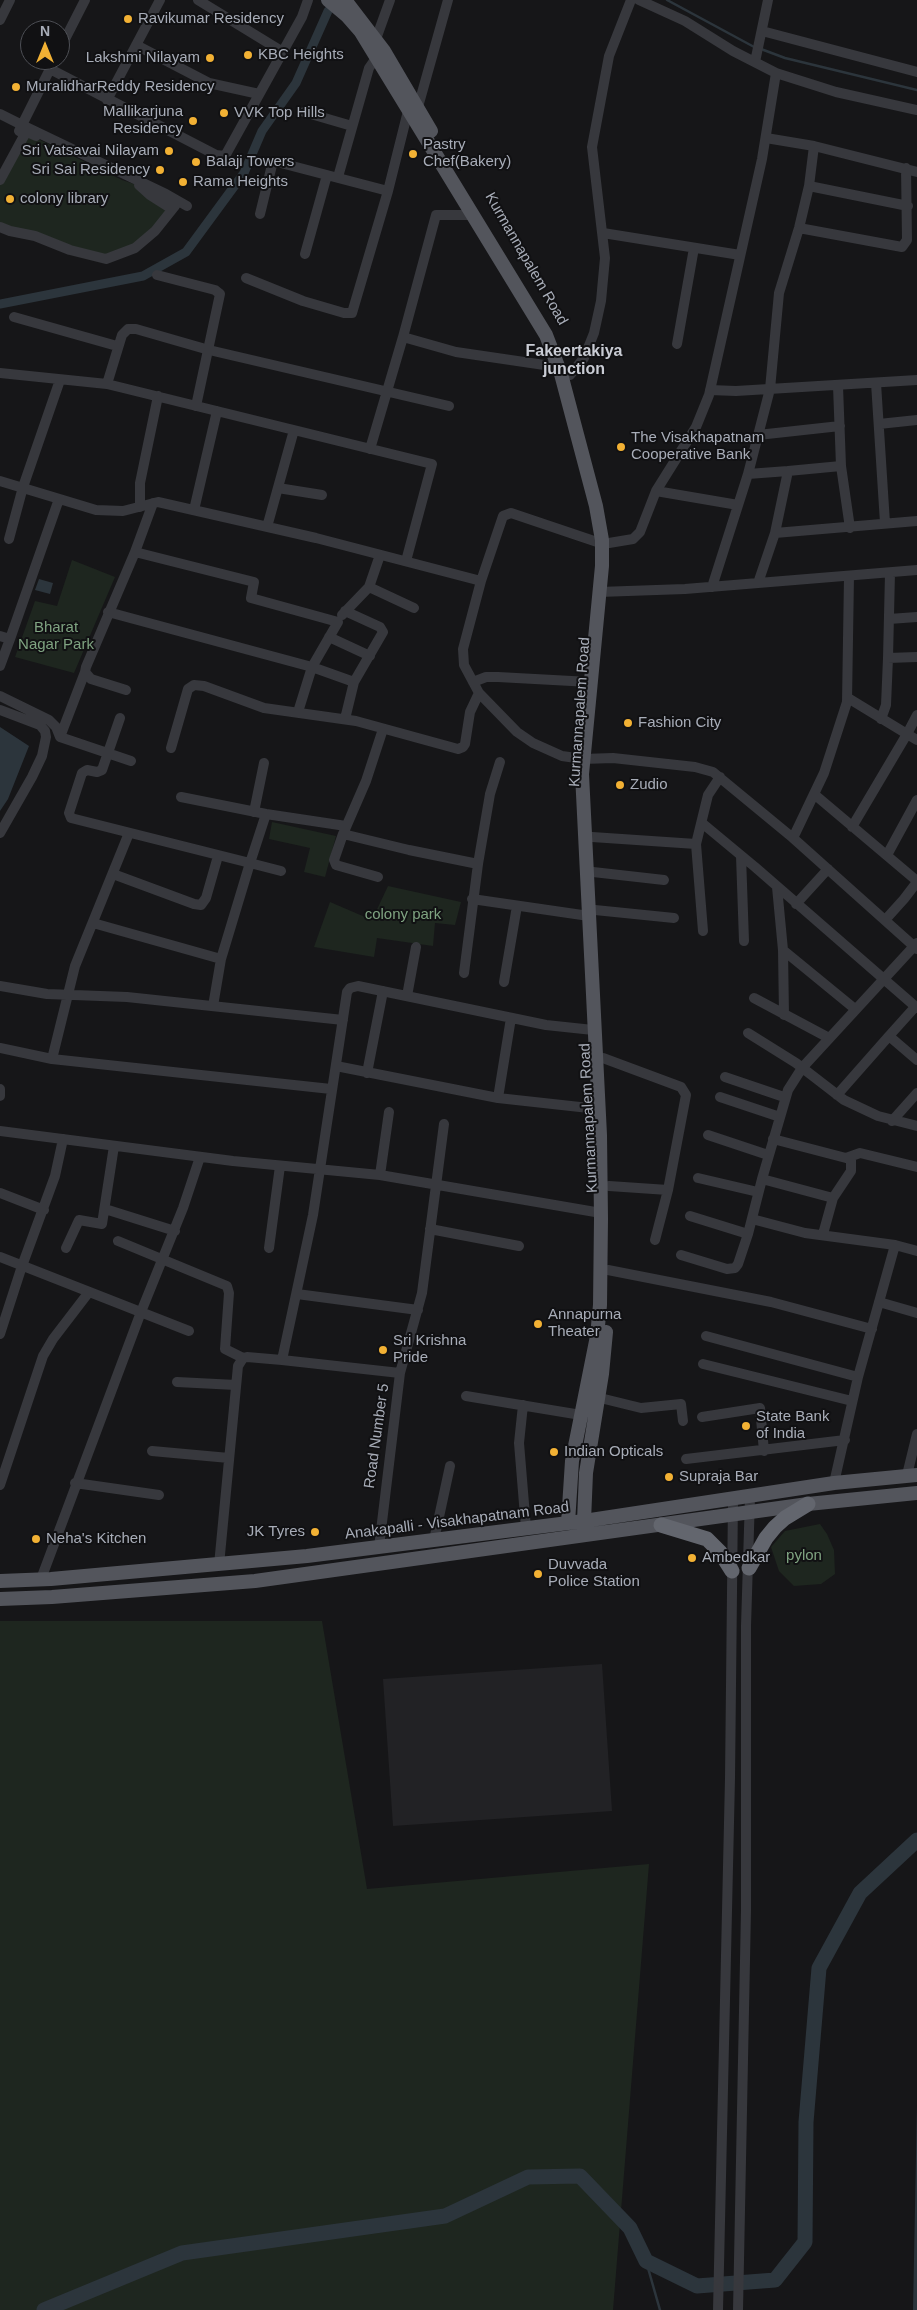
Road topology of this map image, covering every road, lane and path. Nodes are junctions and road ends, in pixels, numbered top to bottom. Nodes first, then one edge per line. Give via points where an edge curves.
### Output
1 (10, 0) edge
2 (85, 0) edge
3 (160, 0) edge
4 (198, 0) edge
5 (308, 0) edge
6 (328, 0) edge
7 (345, 0) edge
8 (390, 0) edge
9 (448, 0) edge
10 (768, 0) edge
11 (635, 1) edge
12 (0, 20) edge
13 (70, 29) edge
14 (762, 31) junction
15 (376, 39) junction
16 (136, 46) junction
17 (282, 52) junction
18 (757, 53) junction
19 (376, 58) junction
20 (50, 70) edge
21 (60, 70) edge
22 (917, 72) edge
23 (776, 73) junction
24 (259, 94) junction
25 (107, 100) junction
26 (413, 109) junction
27 (917, 110) edge
28 (304, 112) dead end
29 (0, 114) edge
30 (22, 125) junction
31 (352, 126) junction
32 (766, 138) junction
33 (814, 146) junction
34 (906, 168) junction
35 (0, 170) edge
36 (917, 172) edge
37 (327, 175) junction
38 (338, 177) junction
39 (0, 180) edge
40 (809, 186) junction
41 (388, 191) junction
42 (179, 206) junction
43 (908, 206) junction
44 (260, 214) dead end
45 (472, 215) junction
46 (0, 227) edge
47 (799, 228) junction
48 (603, 233) junction
49 (694, 248) junction
50 (305, 254) dead end
51 (740, 255) junction
52 (157, 275) dead end
53 (246, 278) dead end
54 (14, 317) dead end
55 (403, 337) junction
56 (677, 344) dead end
57 (117, 346) junction
58 (209, 350) junction
59 (564, 371) junction
60 (0, 373) edge
61 (60, 380) junction
62 (917, 380) edge
63 (876, 383) junction
64 (107, 384) junction
65 (838, 386) junction
66 (770, 389) junction
67 (710, 390) junction
68 (386, 392) junction
69 (158, 396) junction
70 (196, 406) junction
71 (449, 406) dead end
72 (217, 411) junction
73 (917, 420) edge
74 (880, 424) junction
75 (840, 426) junction
76 (294, 430) junction
77 (758, 435) junction
78 (370, 449) junction
79 (841, 466) junction
80 (788, 471) junction
81 (748, 474) junction
82 (0, 480) edge
83 (23, 487) junction
84 (278, 488) junction
85 (656, 491) junction
86 (322, 495) dead end
87 (59, 499) junction
88 (153, 503) junction
89 (738, 505) junction
90 (140, 507) junction
91 (194, 510) junction
92 (917, 521) edge
93 (885, 523) junction
94 (268, 527) junction
95 (850, 528) junction
96 (775, 533) junction
97 (9, 539) dead end
98 (606, 544) junction
99 (135, 552) junction
100 (380, 555) junction
101 (406, 561) junction
102 (917, 570) edge
103 (890, 573) junction
104 (849, 576) junction
105 (481, 581) junction
106 (758, 583) junction
107 (369, 587) junction
108 (712, 587) junction
109 (602, 593) junction
110 (414, 608) dead end
111 (345, 611) junction
112 (108, 612) junction
113 (917, 617) edge
114 (889, 618) junction
115 (338, 622) junction
116 (329, 637) junction
117 (5, 638) edge
118 (370, 656) junction
119 (917, 657) edge
120 (888, 658) junction
121 (0, 666) edge
122 (312, 667) junction
123 (85, 672) junction
124 (354, 682) junction
125 (473, 682) junction
126 (590, 682) junction
127 (126, 690) dead end
128 (479, 693) junction
129 (0, 696) edge
130 (848, 698) junction
131 (0, 710) edge
132 (298, 712) junction
133 (917, 715) edge
134 (120, 718) dead end
135 (881, 719) junction
136 (345, 720) junction
137 (382, 729) junction
138 (907, 734) junction
139 (60, 737) junction
140 (917, 740) edge
141 (171, 748) dead end
142 (108, 753) junction
143 (587, 759) junction
144 (131, 761) dead end
145 (500, 762) dead end
146 (264, 763) dead end
147 (720, 777) junction
148 (814, 794) junction
149 (181, 797) dead end
150 (917, 800) edge
151 (254, 812) junction
152 (266, 814) junction
153 (702, 824) junction
154 (852, 826) junction
155 (344, 830) junction
156 (0, 833) edge
157 (129, 833) junction
158 (592, 837) junction
159 (793, 838) junction
160 (696, 844) junction
161 (887, 855) junction
162 (218, 856) junction
163 (742, 856) junction
164 (250, 863) junction
165 (478, 864) junction
166 (828, 869) junction
167 (281, 871) dead end
168 (594, 872) junction
169 (113, 874) junction
170 (378, 877) dead end
171 (664, 880) dead end
172 (917, 881) edge
173 (778, 887) junction
174 (472, 899) junction
175 (796, 904) junction
176 (517, 906) junction
177 (592, 913) junction
178 (674, 918) dead end
179 (886, 919) junction
180 (93, 923) junction
181 (704, 931) dead end
182 (744, 941) dead end
183 (916, 946) edge
184 (416, 947) dead end
185 (783, 950) junction
186 (221, 959) junction
187 (464, 973) dead end
188 (883, 979) junction
189 (504, 982) dead end
190 (0, 986) edge
191 (383, 991) junction
192 (69, 995) junction
193 (407, 996) junction
194 (754, 998) dead end
195 (213, 1006) junction
196 (916, 1008) edge
197 (855, 1009) junction
198 (784, 1015) junction
199 (511, 1018) junction
200 (343, 1020) junction
201 (593, 1030) junction
202 (748, 1033) dead end
203 (889, 1036) junction
204 (829, 1038) junction
205 (0, 1048) edge
206 (603, 1058) junction
207 (52, 1059) junction
208 (917, 1060) edge
209 (336, 1066) junction
210 (802, 1068) junction
211 (367, 1072) junction
212 (725, 1077) dead end
213 (0, 1089) edge
214 (331, 1089) junction
215 (917, 1093) edge
216 (837, 1095) junction
217 (0, 1096) edge
218 (720, 1097) dead end
219 (784, 1097) junction
220 (498, 1098) junction
221 (598, 1109) junction
222 (389, 1112) dead end
223 (780, 1117) junction
224 (892, 1121) junction
225 (444, 1124) dead end
226 (917, 1126) edge
227 (0, 1131) edge
228 (708, 1135) dead end
229 (63, 1139) junction
230 (773, 1139) junction
231 (114, 1146) junction
232 (768, 1155) junction
233 (200, 1157) junction
234 (851, 1157) junction
235 (280, 1166) junction
236 (917, 1167) edge
237 (319, 1169) junction
238 (380, 1175) junction
239 (698, 1178) dead end
240 (762, 1179) junction
241 (437, 1183) junction
242 (609, 1186) junction
243 (668, 1190) junction
244 (758, 1192) junction
245 (0, 1193) edge
246 (833, 1198) junction
247 (105, 1209) junction
248 (44, 1210) junction
249 (601, 1213) junction
250 (690, 1216) dead end
251 (752, 1219) junction
252 (430, 1230) junction
253 (174, 1231) junction
254 (748, 1234) junction
255 (824, 1234) junction
256 (655, 1240) dead end
257 (118, 1241) dead end
258 (895, 1245) junction
259 (519, 1246) dead end
260 (66, 1248) dead end
261 (269, 1248) dead end
262 (917, 1251) edge
263 (680, 1255) dead end
264 (0, 1257) edge
265 (163, 1259) junction
266 (22, 1266) junction
267 (608, 1270) junction
268 (89, 1292) junction
269 (297, 1294) junction
270 (879, 1302) junction
271 (418, 1310) junction
272 (140, 1312) junction
273 (917, 1312) edge
274 (872, 1329) junction
275 (189, 1331) dead end
276 (0, 1334) edge
277 (706, 1336) dead end
278 (243, 1358) junction
279 (282, 1360) junction
280 (703, 1364) dead end
281 (400, 1373) junction
282 (858, 1376) junction
283 (177, 1382) dead end
284 (236, 1385) junction
285 (466, 1396) dead end
286 (592, 1396) junction
287 (852, 1401) junction
288 (523, 1406) junction
289 (582, 1415) junction
290 (702, 1417) dead end
291 (683, 1420) dead end
292 (917, 1434) edge
293 (844, 1440) junction
294 (764, 1450) junction
295 (152, 1451) dead end
296 (229, 1458) junction
297 (686, 1459) dead end
298 (450, 1466) dead end
299 (912, 1475) edge
300 (76, 1483) junction
301 (834, 1483) junction
302 (0, 1485) edge
303 (917, 1493) edge
304 (159, 1495) dead end
305 (750, 1497) junction
306 (733, 1499) junction
307 (808, 1504) junction
308 (750, 1512) junction
309 (733, 1514) junction
310 (584, 1521) junction
311 (568, 1523) junction
312 (662, 1525) junction
313 (526, 1528) junction
314 (434, 1540) junction
315 (379, 1546) junction
316 (307, 1556) junction
317 (219, 1565) junction
318 (749, 1568) junction
319 (732, 1571) junction
320 (309, 1574) junction
321 (41, 1579) junction
322 (0, 1581) edge
323 (0, 1598) edge
324 (718, 2310) edge
325 (738, 2310) edge

1 - 12 street
2 - 13 street
3 - 16 street
4 - 17 street
5 - 17 street
6 - 19 main road via 347,16
7 - 15 main road, Kurmannapalem Road
8 - 15 street
9 - 26 street
10 - 14 street
11 - 18 street via 685,21 706,36
11 - 48 street via 609,56 592,147
14 - 18 street
14 - 22 street
15 - 26 main road, Kurmannapalem Road
16 - 24 street via 209,82
16 - 25 street
17 - 24 street
18 - 23 street
19 - 26 main road
19 - 31 street via 369,68
20 - 30 street
21 - 25 street
23 - 27 street via 836,92
23 - 32 street
24 - 25 street via 226,156
26 - 41 street
26 - 45 main road
26 - 59 main road, Kurmannapalem Road via 549,328
28 - 31 street
29 - 30 street
30 - 35 street
30 - 42 street
31 - 38 street
32 - 33 street
32 - 51 street
33 - 34 street
33 - 40 street
34 - 36 street
34 - 43 street
37 - 38 street
37 - 44 street via 274,162
37 - 50 street
38 - 41 street
39 - 42 street via 28,132 141,185 150,195
40 - 43 street
40 - 47 street
41 - 53 street via 352,313 344,314 303,301
42 - 46 street via 135,248 106,259
43 - 47 street via 907,240 902,247
45 - 55 street via 436,215
45 - 59 main road via 546,335
47 - 66 street via 779,293
48 - 49 street
48 - 59 street via 605,272 598,319 584,358
49 - 51 street
49 - 56 street
51 - 67 street
52 - 58 street via 220,294
54 - 57 street
55 - 59 street via 456,352
55 - 68 street
57 - 58 street via 128,329
57 - 64 street
58 - 68 street
58 - 70 street
59 - 98 main road, Kurmannapalem Road via 608,529
60 - 61 street
61 - 64 street
61 - 83 street
62 - 63 street
63 - 65 street
63 - 74 street
64 - 69 street
65 - 66 street
65 - 75 street
66 - 67 street
66 - 77 street
67 - 85 street via 696,427
68 - 71 street
68 - 78 street
69 - 70 street
69 - 90 street via 140,483
70 - 72 street
72 - 76 street
72 - 91 street
73 - 74 street
74 - 93 street
75 - 77 street
75 - 79 street
76 - 78 street
76 - 84 street
77 - 81 street
78 - 101 street via 432,464
79 - 80 street
79 - 95 street
80 - 81 street
80 - 96 street
81 - 89 street
82 - 83 street
83 - 87 street
83 - 97 street
84 - 86 street
84 - 94 street
85 - 89 street
85 - 98 street via 637,536
87 - 90 street via 96,510 123,511
87 - 117 street
88 - 90 street
88 - 91 street
88 - 99 street
89 - 108 street
91 - 94 street
92 - 93 street
93 - 95 street
94 - 100 street
95 - 96 street
96 - 106 street
98 - 105 street via 507,513 503,516
98 - 109 main road, Kurmannapalem Road
99 - 112 street
99 - 115 street via 254,582 251,598
100 - 101 street
100 - 107 street
101 - 105 street
102 - 103 street
103 - 104 street
103 - 114 street
104 - 106 street
104 - 130 street
105 - 125 street via 463,649 464,665
106 - 108 street
107 - 110 street
107 - 111 street
108 - 109 street
109 - 126 main road
109 - 143 main road, Kurmannapalem Road
111 - 115 street
111 - 118 street via 382,630
112 - 122 street
112 - 123 street
113 - 114 street
114 - 120 street
115 - 116 street
116 - 118 street
116 - 122 street
117 - 121 street
118 - 124 street
119 - 120 street
120 - 135 street via 886,704
122 - 124 street
122 - 132 street
123 - 127 street via 91,679
123 - 139 street
124 - 136 street
125 - 126 street via 498,676
125 - 128 street
126 - 143 main road
128 - 137 street via 460,749
128 - 143 street via 532,743 562,756
129 - 139 street via 49,720
130 - 135 street
130 - 148 street
131 - 156 street via 40,725 46,737 42,756 32,777
132 - 136 street
132 - 141 street via 254,705 194,685 188,689
133 - 138 street
134 - 142 street
135 - 138 street
136 - 137 street
137 - 155 street via 366,781
138 - 140 street
138 - 154 street
139 - 142 street
142 - 144 street
142 - 157 street via 102,770 82,773 69,816
143 - 147 street via 612,758 696,767
143 - 158 main road, Kurmannapalem Road
143 - 177 main road via 583,796
145 - 165 street via 490,794
146 - 151 street
147 - 153 street via 708,796
147 - 159 street
148 - 154 street
148 - 159 street
149 - 151 street
150 - 161 street
151 - 152 street
152 - 155 street
152 - 164 street
153 - 160 street
153 - 163 street
154 - 161 street
155 - 165 street via 410,850
155 - 170 street via 334,860 336,865
157 - 162 street
157 - 169 street
158 - 160 street
158 - 168 main road, Kurmannapalem Road
159 - 166 street
160 - 181 street
161 - 172 street
162 - 164 street
162 - 169 street via 202,905
163 - 173 street
163 - 182 street
164 - 167 street
164 - 186 street
165 - 174 street
166 - 175 street
166 - 179 street
168 - 171 street
168 - 177 main road, Kurmannapalem Road
169 - 180 street
172 - 179 street
173 - 175 street
173 - 185 street
174 - 176 street
174 - 187 street
175 - 188 street
176 - 177 street
176 - 189 street
177 - 178 street
177 - 201 main road
177 - 206 main road, Kurmannapalem Road
179 - 183 street
180 - 186 street
180 - 192 street via 76,966
183 - 188 street
184 - 193 street
185 - 197 street
185 - 198 street
186 - 195 street
188 - 196 street
188 - 197 street
190 - 192 street
191 - 193 street
191 - 200 street via 358,986 350,988
191 - 211 street
192 - 195 street via 127,996
192 - 207 street
193 - 199 street
194 - 198 street
195 - 200 street
196 - 203 street
197 - 204 street
198 - 204 street
199 - 201 street
199 - 220 street
200 - 209 street
201 - 221 main road
202 - 210 street
203 - 208 street
203 - 216 street
204 - 210 street
205 - 207 street
206 - 242 main road, Kurmannapalem Road
206 - 243 street via 685,1091 687,1099
207 - 214 street
209 - 211 street
209 - 214 street
210 - 216 street
210 - 219 street
211 - 220 street
212 - 219 street
213 - 217 street
214 - 237 street
215 - 224 street
216 - 224 street
218 - 223 street
219 - 223 street
220 - 221 street
221 - 249 main road
222 - 238 street
223 - 230 street
224 - 226 street
225 - 241 street, Road Number 5
227 - 229 street
228 - 232 street
229 - 231 street
229 - 248 street
230 - 232 street
230 - 234 street
231 - 233 street
231 - 247 street
232 - 240 street
233 - 235 street
233 - 253 street
234 - 236 street via 860,1153
234 - 246 street via 851,1171
235 - 237 street
235 - 261 street
237 - 238 street
237 - 269 street via 312,1225
238 - 241 street
239 - 244 street
240 - 244 street
240 - 246 street
241 - 249 street via 558,1208
241 - 252 street, Road Number 5
242 - 243 street
242 - 267 main road, Kurmannapalem Road
243 - 256 street
244 - 251 street
245 - 248 street
246 - 255 street
247 - 253 street
247 - 260 street via 102,1224 79,1220
248 - 266 street
249 - 286 main road via 600,1306
250 - 254 street
251 - 254 street
251 - 255 street via 805,1233
252 - 259 street
252 - 271 street, Road Number 5
253 - 265 street
254 - 263 street via 738,1264 731,1269
255 - 258 street
257 - 265 street
258 - 262 street
258 - 270 street
264 - 266 street
265 - 272 street
265 - 278 street via 227,1286 225,1350
266 - 268 street
266 - 276 street
267 - 274 street via 771,1302
267 - 286 main road, Kurmannapalem Road via 605,1346
268 - 272 street
268 - 302 street via 43,1356
269 - 271 street
269 - 279 street
270 - 273 street
270 - 274 street
271 - 281 street, Road Number 5
272 - 275 street
272 - 300 street
274 - 282 street
277 - 282 street
278 - 279 street
278 - 284 street via 238,1366
279 - 281 street
280 - 287 street
281 - 315 street, Road Number 5
282 - 287 street
283 - 284 street
284 - 296 street
285 - 288 street
286 - 289 main road
286 - 291 street via 647,1408 681,1404
286 - 310 main road, Kurmannapalem Road
287 - 293 street
288 - 289 street
288 - 313 street via 519,1443
289 - 311 main road via 572,1461
290 - 294 street via 760,1408
292 - 299 street
293 - 294 street
293 - 301 street
294 - 297 street
295 - 296 street
296 - 317 street
298 - 314 street
299 - 301 main road, Anakapalli - Visakhapatnam Road
300 - 304 street
300 - 321 street
301 - 305 main road, Anakapalli - Visakhapatnam Road
303 - 307 main road, Anakapalli - Visakhapatnam Road
305 - 306 main road, Anakapalli - Visakhapatnam Road
305 - 308 street
306 - 309 street
306 - 310 main road, Anakapalli - Visakhapatnam Road
307 - 308 main road, Anakapalli - Visakhapatnam Road
307 - 318 highway via 775,1527
308 - 309 main road, Anakapalli - Visakhapatnam Road
308 - 318 street
309 - 312 main road, Anakapalli - Visakhapatnam Road
309 - 319 street
310 - 311 main road, Anakapalli - Visakhapatnam Road
311 - 313 main road, Anakapalli - Visakhapatnam Road
312 - 319 highway via 708,1540
312 - 320 main road, Anakapalli - Visakhapatnam Road
313 - 314 main road, Anakapalli - Visakhapatnam Road
314 - 315 main road, Anakapalli - Visakhapatnam Road
315 - 316 main road, Anakapalli - Visakhapatnam Road
316 - 317 main road, Anakapalli - Visakhapatnam Road
316 - 320 main road
317 - 321 main road, Anakapalli - Visakhapatnam Road
318 - 325 street
319 - 324 street
320 - 323 main road, Anakapalli - Visakhapatnam Road via 52,1597
321 - 322 main road, Anakapalli - Visakhapatnam Road

